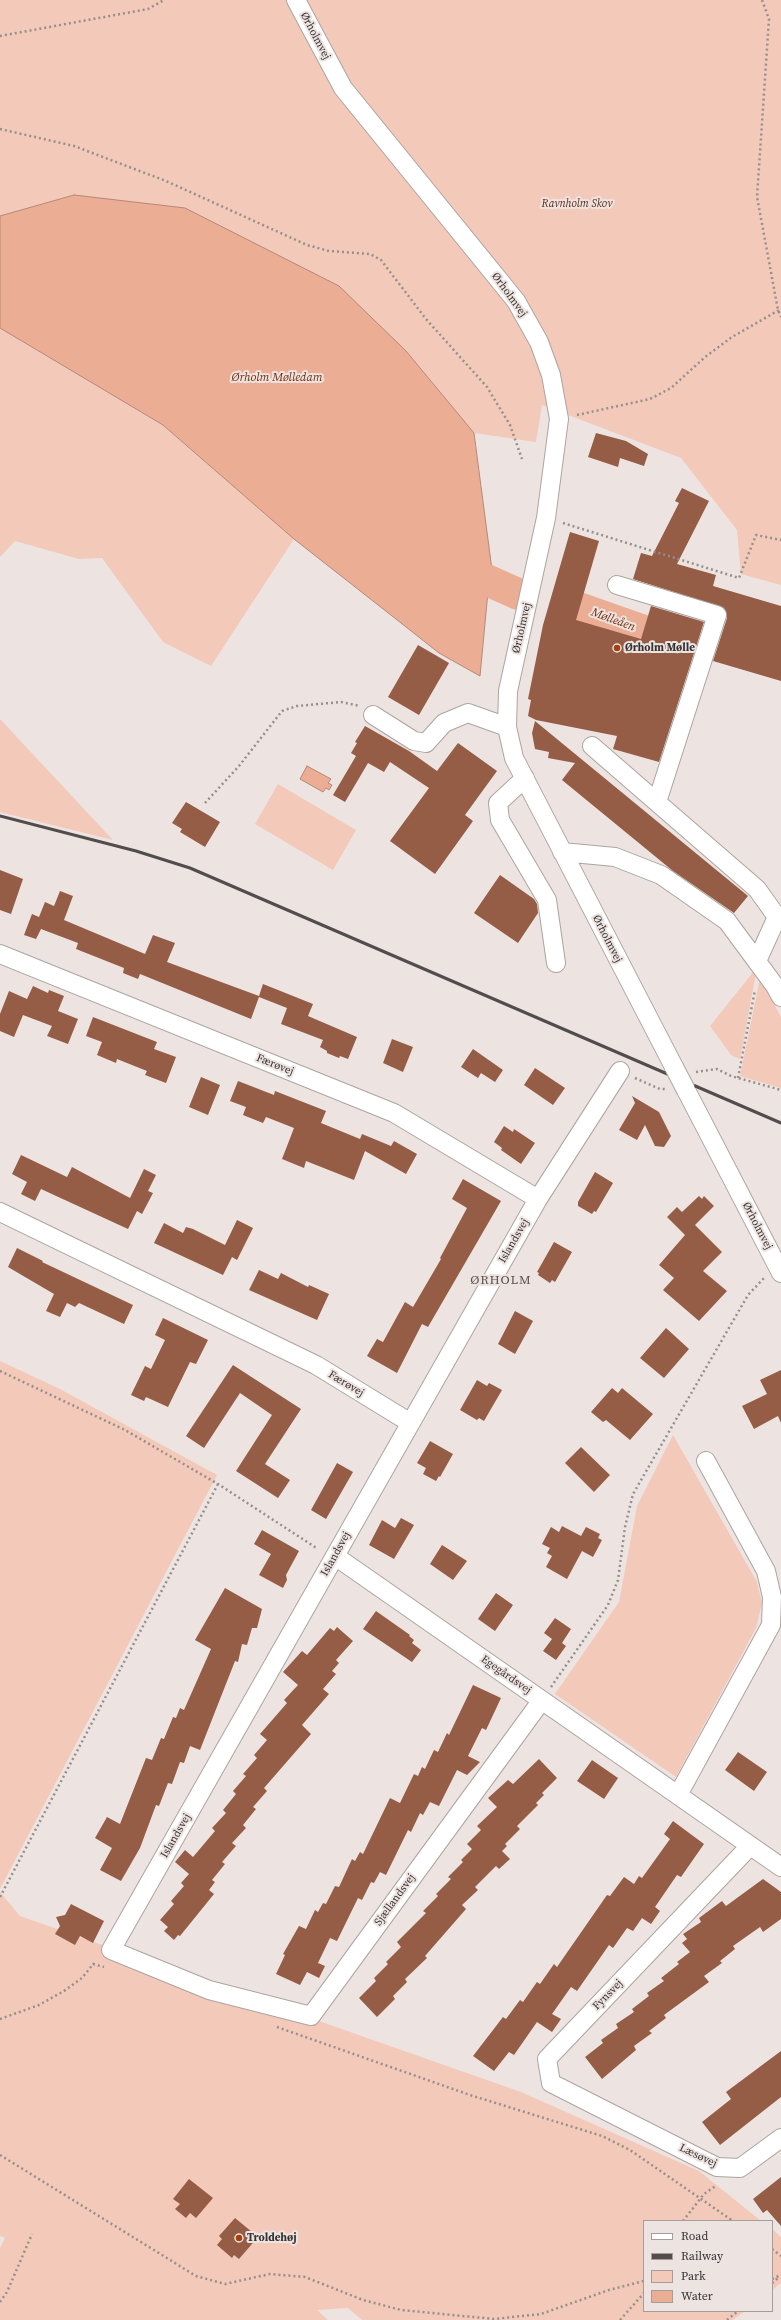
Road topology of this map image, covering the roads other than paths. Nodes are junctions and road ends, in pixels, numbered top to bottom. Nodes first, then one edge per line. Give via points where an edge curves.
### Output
1 (296, 0) edge
2 (617, 584) dead end
3 (373, 715) road end
4 (507, 727) junction
5 (592, 746) dead end
6 (525, 778) junction
7 (657, 802) junction
8 (562, 852) junction
9 (0, 954) edge
10 (757, 961) junction
11 (556, 963) dead end
12 (781, 997) edge
13 (620, 1071) road end
14 (538, 1199) junction
15 (0, 1212) edge
16 (779, 1269) edge
17 (409, 1422) junction
18 (706, 1461) dead end
19 (335, 1556) junction
20 (542, 1700) junction
21 (678, 1795) junction
22 (750, 1846) junction
23 (781, 1867) edge
24 (209, 1990) joint
25 (634, 2124) joint
26 (781, 2138) edge

1 - 4 street, Ørholmvej via 343,88 516,301 539,342 551,375 559,419 546,518 508,691
2 - 7 street via 716,615
3 - 4 street via 414,742 426,743 444,723 468,713
4 - 6 street, Ørholmvej via 514,758
5 - 7 street
6 - 8 street, Ørholmvej
6 - 11 street via 498,803 500,820 547,900
7 - 10 street via 757,889 776,917
8 - 10 street via 615,857 661,875 727,921
8 - 16 street, Ørholmvej, bridge
9 - 14 street, Færøvej via 394,1113
10 - 12 street
13 - 14 street, Islandsvej
14 - 17 street, Islandsvej
15 - 17 street, Færøvej via 316,1365
17 - 19 street, Islandsvej
18 - 21 street via 766,1570 772,1597 770,1625
19 - 20 street, Egegårdsvej
19 - 24 street, Islandsvej via 111,1950
20 - 21 street, Egegårdsvej
20 - 24 street, Sjællandsvej via 311,2016
21 - 22 street, Egegårdsvej
22 - 23 street, Egegårdsvej
22 - 25 street, Fynsvej via 547,2059 551,2083
25 - 26 street, Læsøvej via 717,2167 740,2168

